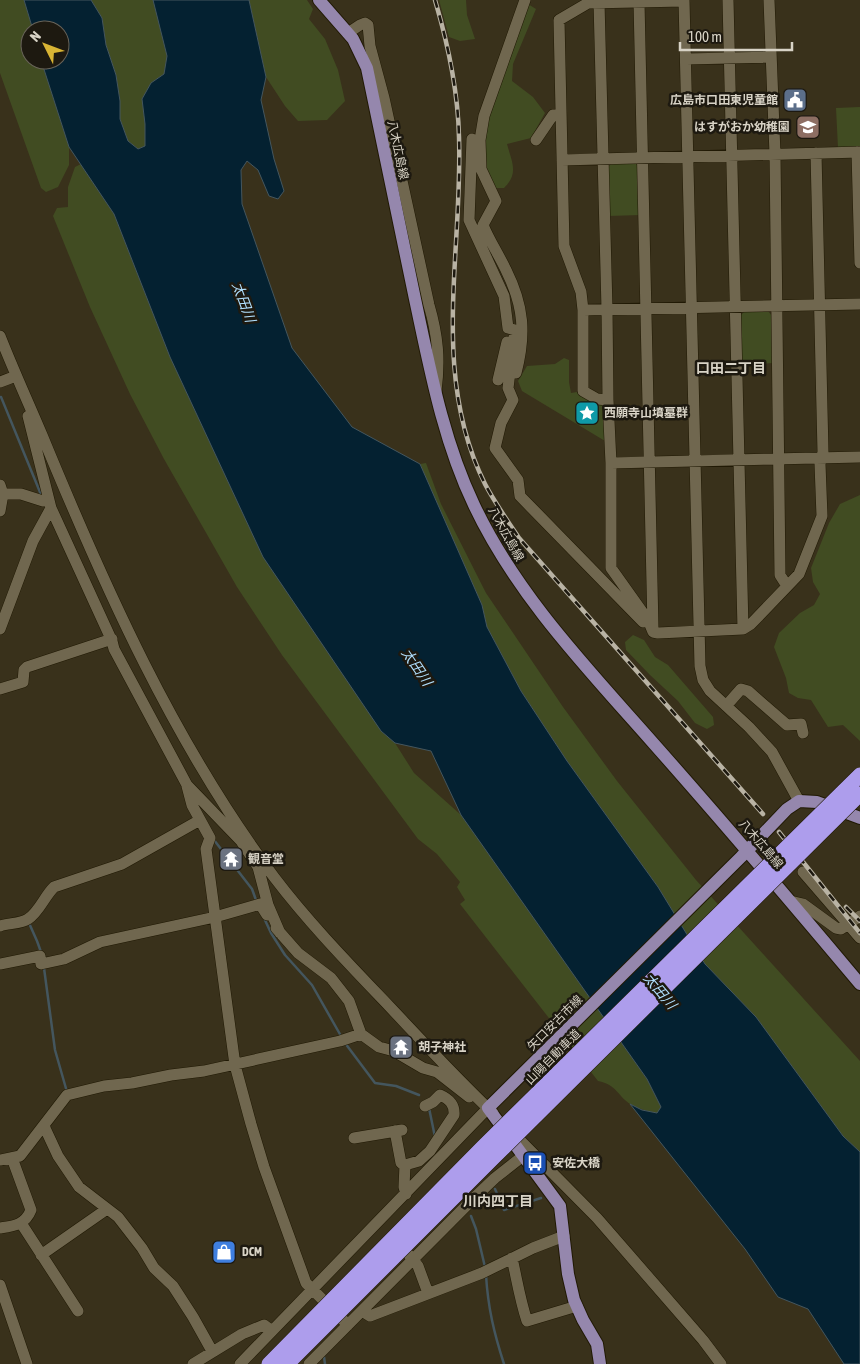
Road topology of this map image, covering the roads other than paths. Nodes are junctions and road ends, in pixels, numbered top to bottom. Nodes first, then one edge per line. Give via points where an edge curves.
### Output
1 (319, 0) edge
2 (525, 0) edge
3 (684, 0) edge
4 (728, 0) edge
5 (769, 0) edge
6 (599, 2) junction
7 (639, 2) junction
8 (348, 33) junction
9 (730, 57) junction
10 (771, 57) junction
11 (686, 59) junction
12 (561, 114) junction
13 (472, 139) dead end
14 (536, 140) dead end
15 (858, 152) edge
16 (816, 153) junction
17 (775, 154) junction
18 (732, 156) junction
19 (687, 157) junction
20 (643, 158) junction
21 (604, 159) junction
22 (562, 160) junction
23 (860, 263) edge
24 (820, 304) junction
25 (860, 304) edge
26 (736, 306) junction
27 (777, 306) junction
28 (691, 307) junction
29 (647, 308) junction
30 (608, 309) junction
31 (583, 310) junction
32 (0, 336) edge
33 (504, 380) junction
34 (18, 381) junction
35 (0, 382) edge
36 (436, 393) junction
37 (608, 400) junction
38 (860, 457) edge
39 (822, 458) junction
40 (779, 459) junction
41 (739, 460) junction
42 (694, 461) junction
43 (650, 462) junction
44 (610, 463) junction
45 (1, 491) edge
46 (50, 504) junction
47 (0, 511) edge
48 (787, 586) junction
49 (653, 600) junction
50 (637, 604) junction
51 (0, 629) edge
52 (743, 629) junction
53 (654, 632) junction
54 (699, 632) junction
55 (112, 639) junction
56 (0, 689) edge
57 (726, 706) junction
58 (802, 733) dead end
59 (860, 775) edge
60 (187, 784) junction
61 (860, 794) edge
62 (799, 801) junction
63 (860, 818) edge
64 (200, 820) junction
65 (744, 853) junction
66 (804, 872) dead end
67 (790, 901) junction
68 (860, 916) edge
69 (216, 917) junction
70 (2, 922) edge
71 (848, 924) junction
72 (280, 933) junction
73 (860, 938) edge
74 (0, 964) edge
75 (860, 984) edge
76 (361, 1034) junction
77 (235, 1065) junction
78 (425, 1106) dead end
79 (490, 1106) junction
80 (44, 1126) junction
81 (356, 1136) dead end
82 (523, 1156) junction
83 (6, 1159) edge
84 (405, 1165) junction
85 (406, 1194) junction
86 (107, 1209) junction
87 (20, 1223) junction
88 (377, 1224) junction
89 (0, 1228) edge
90 (564, 1236) junction
91 (41, 1256) junction
92 (512, 1258) junction
93 (413, 1259) junction
94 (0, 1286) edge
95 (312, 1290) junction
96 (428, 1292) junction
97 (3, 1304) edge
98 (577, 1306) junction
99 (78, 1311) dead end
100 (362, 1312) junction
101 (348, 1325) junction
102 (272, 1331) junction
103 (212, 1351) junction
104 (322, 1358) edge
105 (719, 1363) edge
106 (27, 1364) edge
107 (192, 1364) edge
108 (240, 1364) edge
109 (269, 1364) edge
110 (287, 1364) edge
111 (310, 1364) edge
112 (600, 1364) edge

1 - 8 main road, 八木広島線
2 - 33 street via 484,116 480,140 481,169 496,201 483,224 521,308 522,350 516,373
3 - 7 street
3 - 11 street
4 - 9 street
5 - 10 street
6 - 7 street
6 - 12 street via 588,3 559,20
6 - 21 street
7 - 20 street
8 - 36 main road, 八木広島線 via 367,68
8 - 36 street via 360,24 368,25 370,46 436,332
9 - 10 street
9 - 11 street
9 - 18 street
10 - 17 street
11 - 19 street
12 - 14 street via 553,115
12 - 22 street
13 - 33 street via 469,220 504,296 508,328 515,330
15 - 16 street
15 - 23 street
16 - 17 street
16 - 24 street
17 - 18 street
17 - 27 street
18 - 19 street
18 - 26 street
19 - 20 street
19 - 28 street
20 - 21 street
20 - 29 street
21 - 22 street
21 - 30 street
22 - 31 street via 564,246 581,292
24 - 25 street
24 - 27 street
24 - 39 street
26 - 27 street
26 - 28 street
26 - 41 street
27 - 40 street
28 - 29 street
28 - 42 street
29 - 30 street
29 - 43 street
30 - 31 street
30 - 37 street
31 - 37 street via 583,391 597,399
32 - 34 street
33 - 53 street via 513,400 501,423 495,448 518,480 520,496
34 - 35 street
34 - 46 street
34 - 79 street via 138,650 225,805 293,901 431,1050
36 - 65 main road, 八木広島線 via 451,450 473,503 508,568 561,637
37 - 44 street
38 - 39 street
39 - 40 street
39 - 48 street via 822,516 799,574
40 - 41 street
40 - 48 street via 780,575
41 - 42 street
41 - 52 street
42 - 43 street
42 - 54 street
43 - 44 street
43 - 49 street
44 - 50 street via 610,568
45 - 46 street
45 - 47 street
46 - 51 street
46 - 55 street
48 - 52 street
49 - 50 street via 646,606
49 - 53 street
50 - 53 street
52 - 54 street
53 - 54 street
54 - 57 street via 702,680
55 - 56 street via 27,667 23,682
55 - 60 street via 114,650 132,685
57 - 58 street via 741,689 748,691 786,725 801,724
57 - 62 street via 772,752
59 - 109 highway, 山陽自動車道, bridge via 490,1140
60 - 64 street
60 - 72 street via 240,840 258,868
61 - 110 highway, bridge
62 - 63 main road via 817,802
62 - 65 main road, 矢口安古市線
64 - 69 street via 210,838 206,849
64 - 70 street via 122,864 54,888 27,920
65 - 67 main road, 八木広島線
65 - 79 main road, 矢口安古市線
66 - 71 street
67 - 71 street via 803,904 836,928 841,929
67 - 75 main road, 八木広島線
68 - 71 street
69 - 72 street via 260,904
69 - 74 street via 100,942 64,959 42,964 40,956
69 - 77 street
71 - 73 street
72 - 76 street via 298,953 332,978 350,1000
76 - 77 street
76 - 79 street via 379,1047 437,1072 467,1096
77 - 80 street via 67,1095
77 - 95 street via 264,1167 302,1275
78 - 84 street via 440,1095 453,1104 454,1114 430,1152 419,1161
79 - 82 main road
79 - 85 street
79 - 105 street via 597,1218 703,1340
80 - 83 street via 20,1156
80 - 86 street via 78,1187
81 - 84 street via 398,1130 401,1163
82 - 90 main road via 560,1206
82 - 93 street via 481,1190
83 - 87 street via 32,1210
84 - 85 street
85 - 88 street
86 - 91 street
86 - 103 street via 118,1217 154,1268 173,1286
87 - 89 street
87 - 91 street
88 - 93 street
88 - 95 street
90 - 92 street
90 - 98 main road via 568,1274
91 - 99 street
92 - 96 street
92 - 98 street via 526,1321
93 - 96 street
93 - 100 street
94 - 97 street
95 - 101 street
95 - 102 street
96 - 100 street via 370,1316
97 - 106 street
98 - 112 main road via 596,1344
100 - 101 street
101 - 104 street
102 - 103 street via 264,1326
102 - 108 street
103 - 107 street
104 - 111 street

